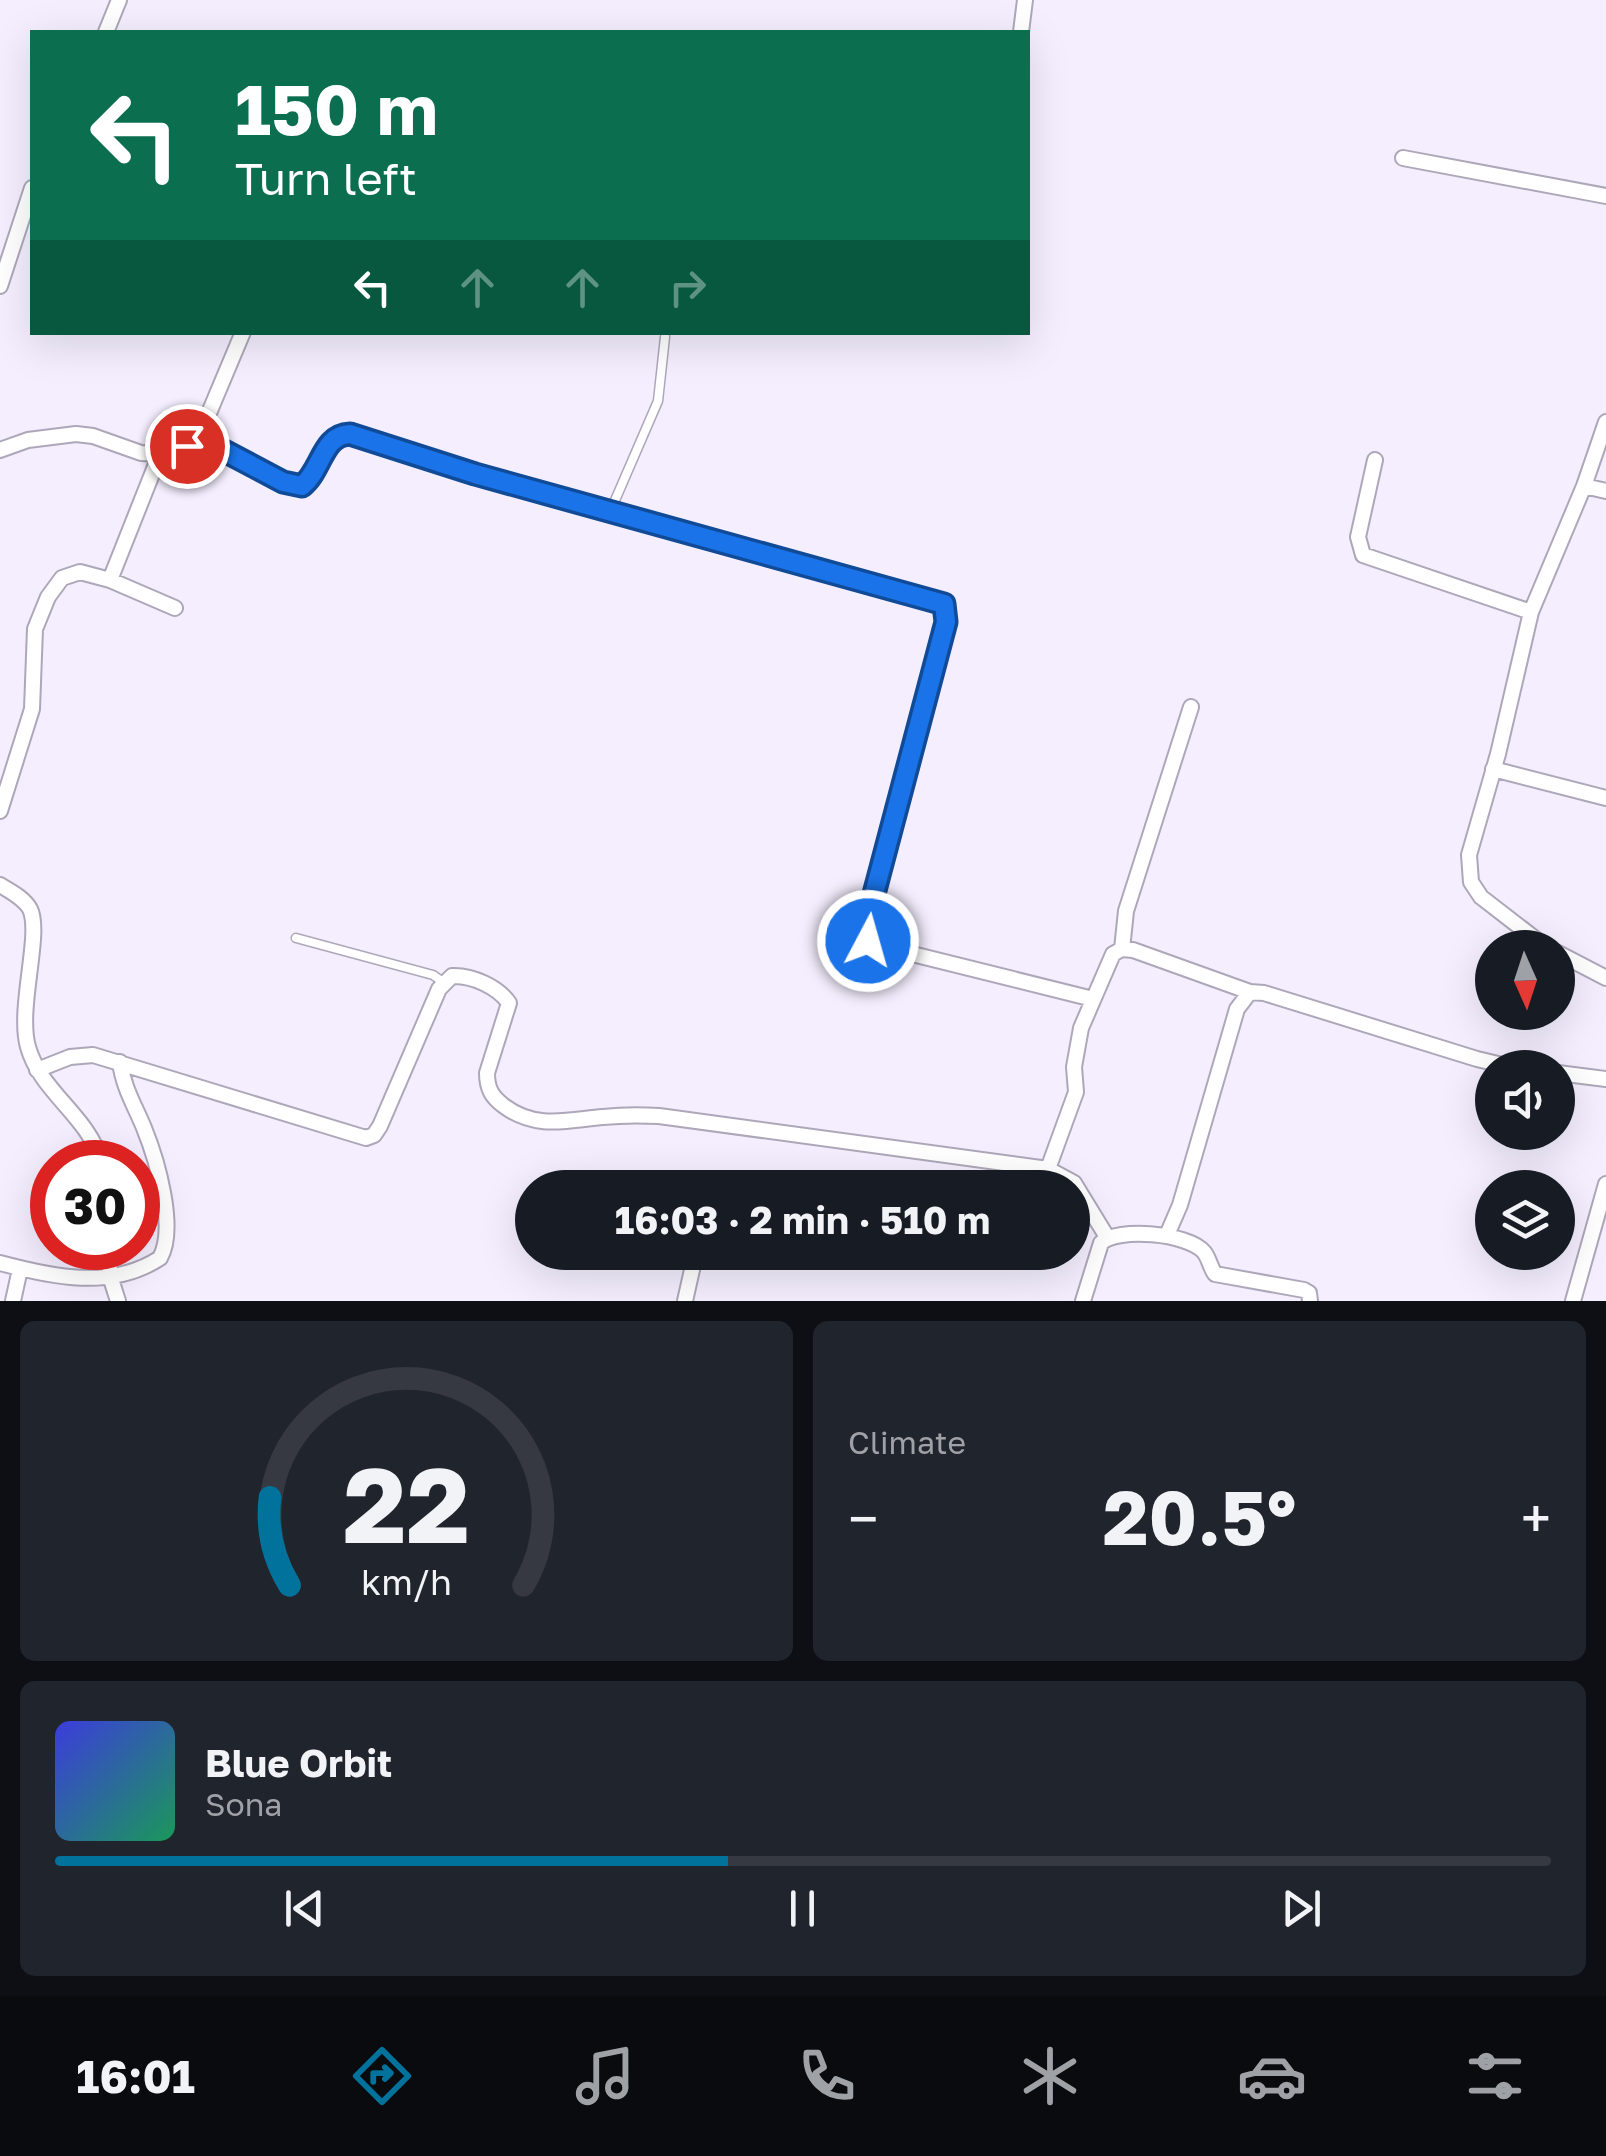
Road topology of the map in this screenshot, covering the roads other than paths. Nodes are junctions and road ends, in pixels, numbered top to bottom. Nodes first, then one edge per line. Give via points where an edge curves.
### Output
1 (119, 0) edge
2 (1025, 0) edge
3 (107, 30) edge
4 (1021, 30) edge
5 (1403, 158) dead end
6 (30, 194) edge
7 (1606, 196) edge
8 (0, 284) edge
9 (242, 335) edge
10 (665, 337) dead end
11 (1606, 422) edge
12 (196, 436) junction
13 (0, 450) edge
14 (160, 454) junction
15 (1375, 460) dead end
16 (1584, 486) junction
17 (1606, 491) edge
18 (610, 512) junction
19 (110, 580) junction
20 (175, 608) dead end
21 (1531, 612) junction
22 (1192, 707) dead end
23 (1494, 769) junction
24 (1606, 798) edge
25 (0, 811) edge
26 (0, 885) edge
27 (1523, 930) edge
28 (296, 938) dead end
29 (1122, 949) junction
30 (1575, 962) edge
31 (1606, 978) edge
32 (443, 982) junction
33 (1250, 992) junction
34 (1093, 999) junction
35 (1475, 1058) edge
36 (120, 1062) junction
37 (37, 1070) junction
38 (1575, 1075) edge
39 (1606, 1078) edge
40 (91, 1140) edge
41 (1048, 1169) junction
42 (1606, 1184) edge
43 (1167, 1235) junction
44 (1107, 1237) junction
45 (0, 1263) edge
46 (20, 1269) junction
47 (110, 1270) edge
48 (692, 1270) edge
49 (110, 1276) junction
50 (13, 1301) edge
51 (118, 1301) edge
52 (685, 1301) edge
53 (1083, 1301) edge
54 (1310, 1301) edge
55 (1573, 1301) edge

1 - 3 street
2 - 4 street
5 - 7 street
6 - 8 street
9 - 12 street
10 - 18 lane via 658,400
11 - 16 street
12 - 14 street
12 - 18 street via 294,486 313,476 333,439 350,434
13 - 14 street via 76,434
14 - 19 street
15 - 21 street via 1358,537 1363,554
16 - 17 street
16 - 21 street
18 - 34 street via 944,604 946,622 865,936 876,945
19 - 20 street
19 - 25 street via 72,572 48,598 35,629 32,709
21 - 23 street
22 - 29 street via 1126,911
23 - 24 street
23 - 27 street via 1469,855 1471,882
26 - 37 street via 32,916 24,1021
28 - 32 lane
29 - 33 street
29 - 34 street via 1107,964
30 - 31 street
32 - 36 street via 380,1126 366,1138
32 - 41 street via 462,975 506,996 509,1010 488,1085 507,1108 533,1120 659,1116
33 - 35 street
33 - 43 street via 1237,1009
34 - 41 street via 1075,1053 1076,1092
36 - 37 street via 83,1054
36 - 49 street via 151,1147 168,1234 160,1258
37 - 40 street
38 - 39 street
41 - 44 street via 1074,1183
42 - 55 street
43 - 44 street
43 - 54 street via 1204,1252 1215,1274 1304,1290
44 - 53 street
45 - 46 street
46 - 49 street via 69,1279
46 - 50 street
47 - 49 street
48 - 52 street
49 - 51 street

